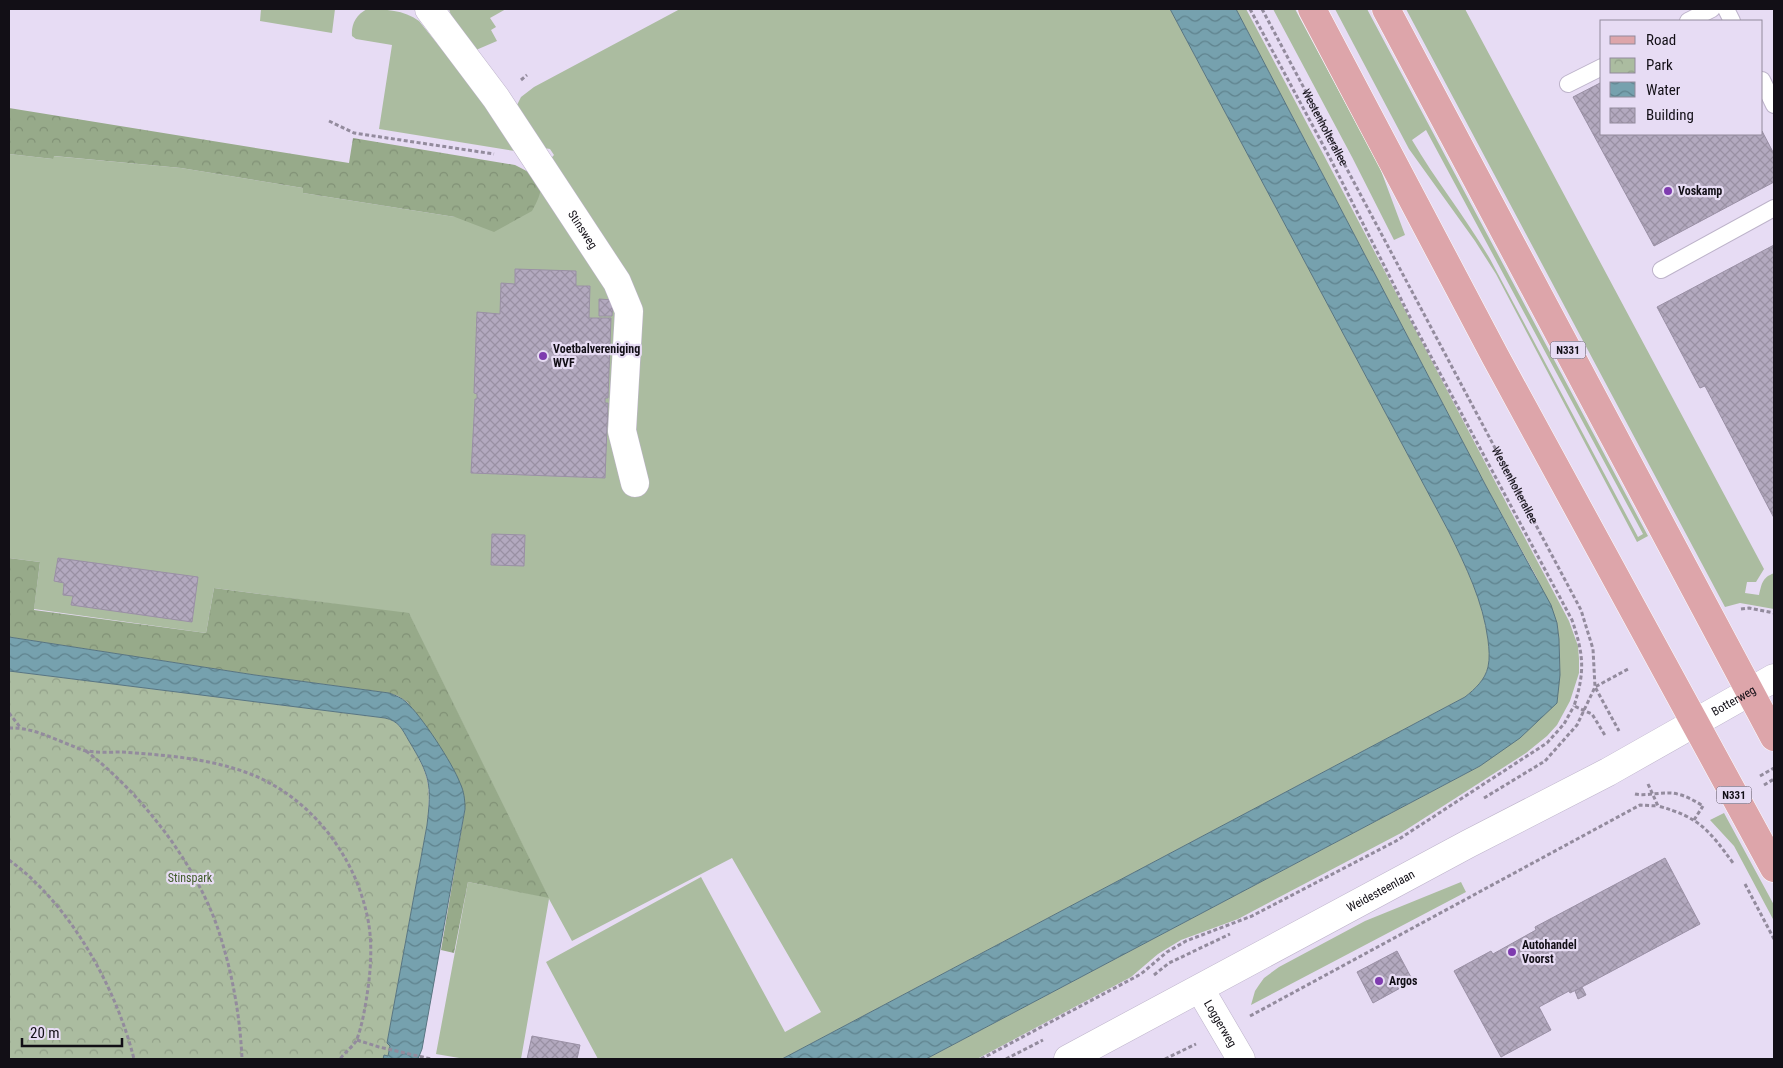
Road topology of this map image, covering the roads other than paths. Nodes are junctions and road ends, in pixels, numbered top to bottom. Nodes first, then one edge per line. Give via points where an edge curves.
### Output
1 (429, 9) edge
2 (1312, 9) edge
3 (1386, 9) edge
4 (1712, 9) edge
5 (1690, 20) edge
6 (1600, 67) edge
7 (1763, 82) edge
8 (1568, 84) dead end
9 (1774, 105) edge
10 (1774, 208) edge
11 (1661, 270) dead end
12 (635, 483) dead end
13 (1774, 678) edge
14 (1750, 691) junction
15 (1694, 723) junction
16 (1774, 737) edge
17 (1774, 868) edge
18 (1200, 988) junction
19 (1068, 1059) edge
20 (1241, 1059) edge

1 - 12 street, Stinsweg via 496,98 617,282 628,311 622,430
2 - 15 main road, N331
3 - 14 main road, N331
4 - 5 lane
6 - 8 lane
7 - 9 lane
10 - 11 lane
13 - 14 street, Botterweg
14 - 15 street, Botterweg
14 - 16 main road, N331
15 - 17 main road, N331
15 - 18 street, Weidesteenlaan
18 - 19 street, Weidesteenlaan
18 - 20 street, Loggerweg

